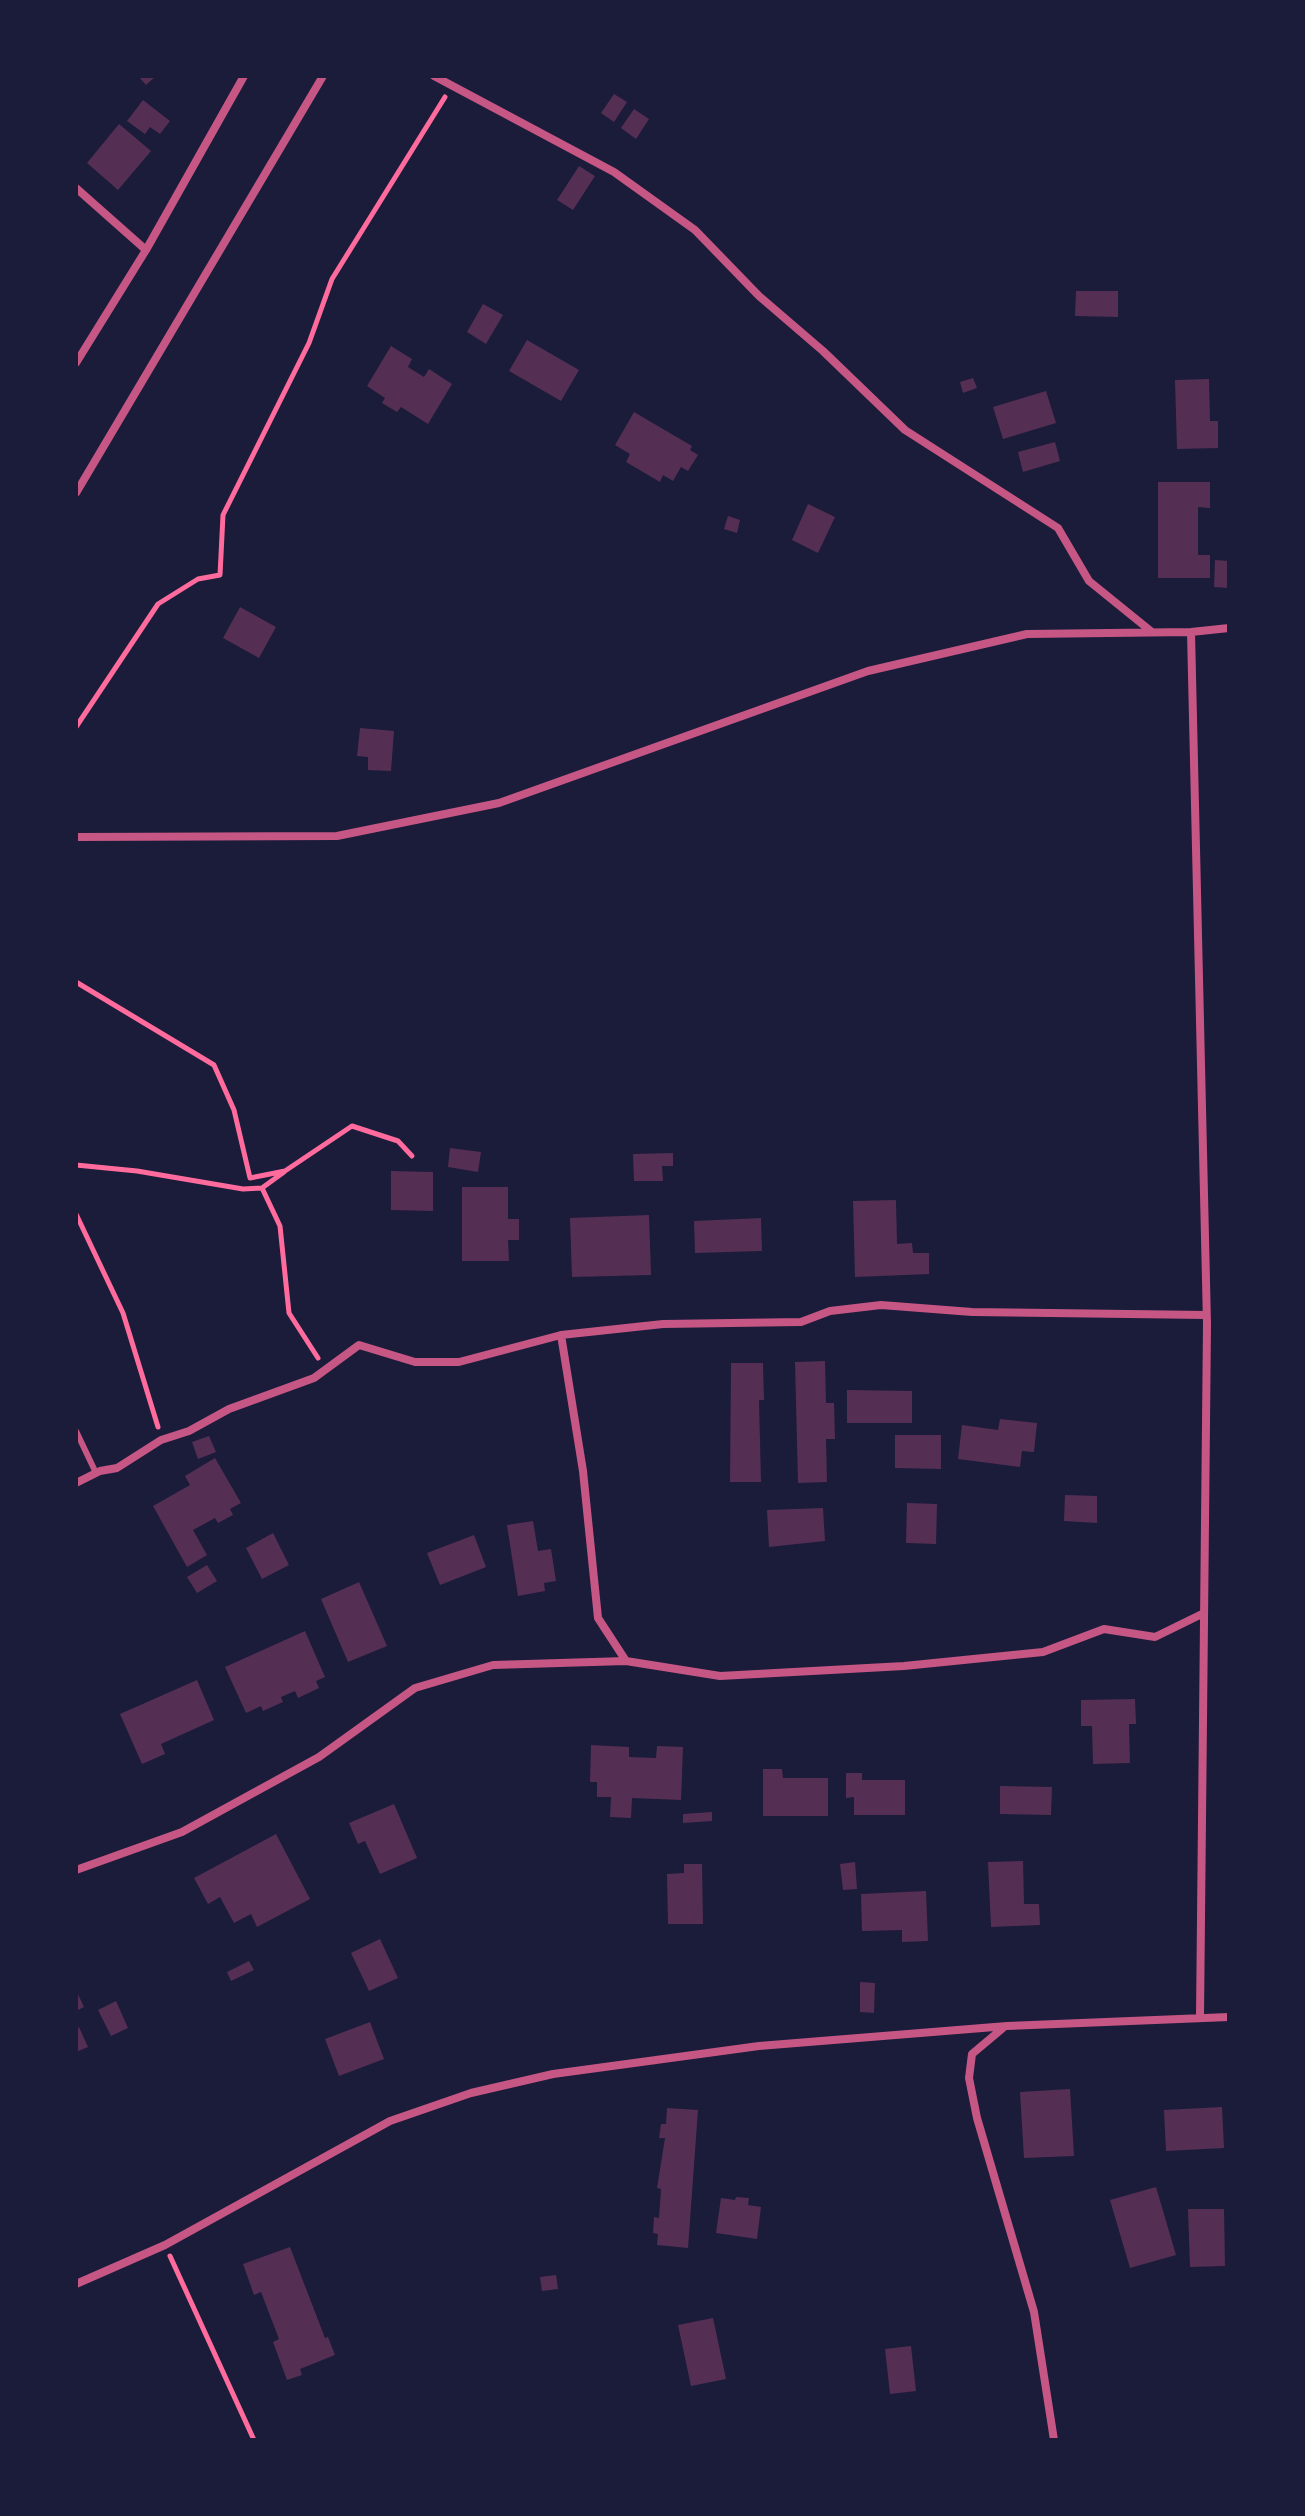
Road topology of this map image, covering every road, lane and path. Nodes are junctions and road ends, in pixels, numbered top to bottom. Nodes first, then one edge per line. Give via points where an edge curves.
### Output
1 (244, 76) edge
2 (323, 76) edge
3 (434, 76) edge
4 (452, 86) junction
5 (76, 188) edge
6 (146, 250) junction
7 (76, 363) edge
8 (76, 493) edge
9 (1229, 628) edge
10 (1153, 632) junction
11 (1191, 632) junction
12 (76, 727) edge
13 (76, 837) edge
14 (76, 982) edge
15 (412, 1156) dead end
16 (76, 1165) edge
17 (285, 1171) junction
18 (262, 1188) junction
19 (76, 1214) edge
20 (1206, 1315) junction
21 (561, 1335) junction
22 (325, 1370) junction
23 (76, 1431) edge
24 (161, 1440) junction
25 (96, 1473) junction
26 (76, 1483) edge
27 (1204, 1613) junction
28 (626, 1661) junction
29 (76, 1870) edge
30 (1200, 2016) junction
31 (1229, 2017) edge
32 (1007, 2026) junction
33 (165, 2245) junction
34 (76, 2284) edge
35 (254, 2440) edge
36 (1054, 2440) edge

1 - 6 street
2 - 8 street
3 - 4 street
4 - 10 street via 614,172 695,230 905,430 1058,528 1089,581
4 - 12 path via 332,279 309,343 223,515 220,575 198,579 158,604
5 - 6 street
6 - 7 street
9 - 11 street
10 - 11 street
10 - 13 street via 1027,634 868,671 499,803 337,836
11 - 20 street
14 - 17 path via 214,1065 234,1110 250,1178
15 - 17 path via 398,1141 352,1126
16 - 18 path
17 - 18 path
18 - 22 path via 280,1226 289,1313
19 - 24 path via 123,1313
20 - 21 street via 972,1312 881,1305 830,1311 801,1322 663,1324
20 - 27 street
21 - 22 street via 459,1362 415,1362 359,1345
21 - 28 street via 583,1471 598,1618
22 - 24 street
23 - 25 lane
24 - 25 street via 117,1468
25 - 26 street
27 - 28 street via 1155,1637 1104,1629 1043,1652 904,1666 720,1676
27 - 30 street
28 - 29 street via 493,1665 415,1688 319,1757 182,1832
30 - 31 street
30 - 32 street
32 - 33 street via 759,2046 553,2074 471,2093 390,2121
32 - 36 street via 972,2054 969,2078 1034,2312
33 - 34 street
33 - 35 path

